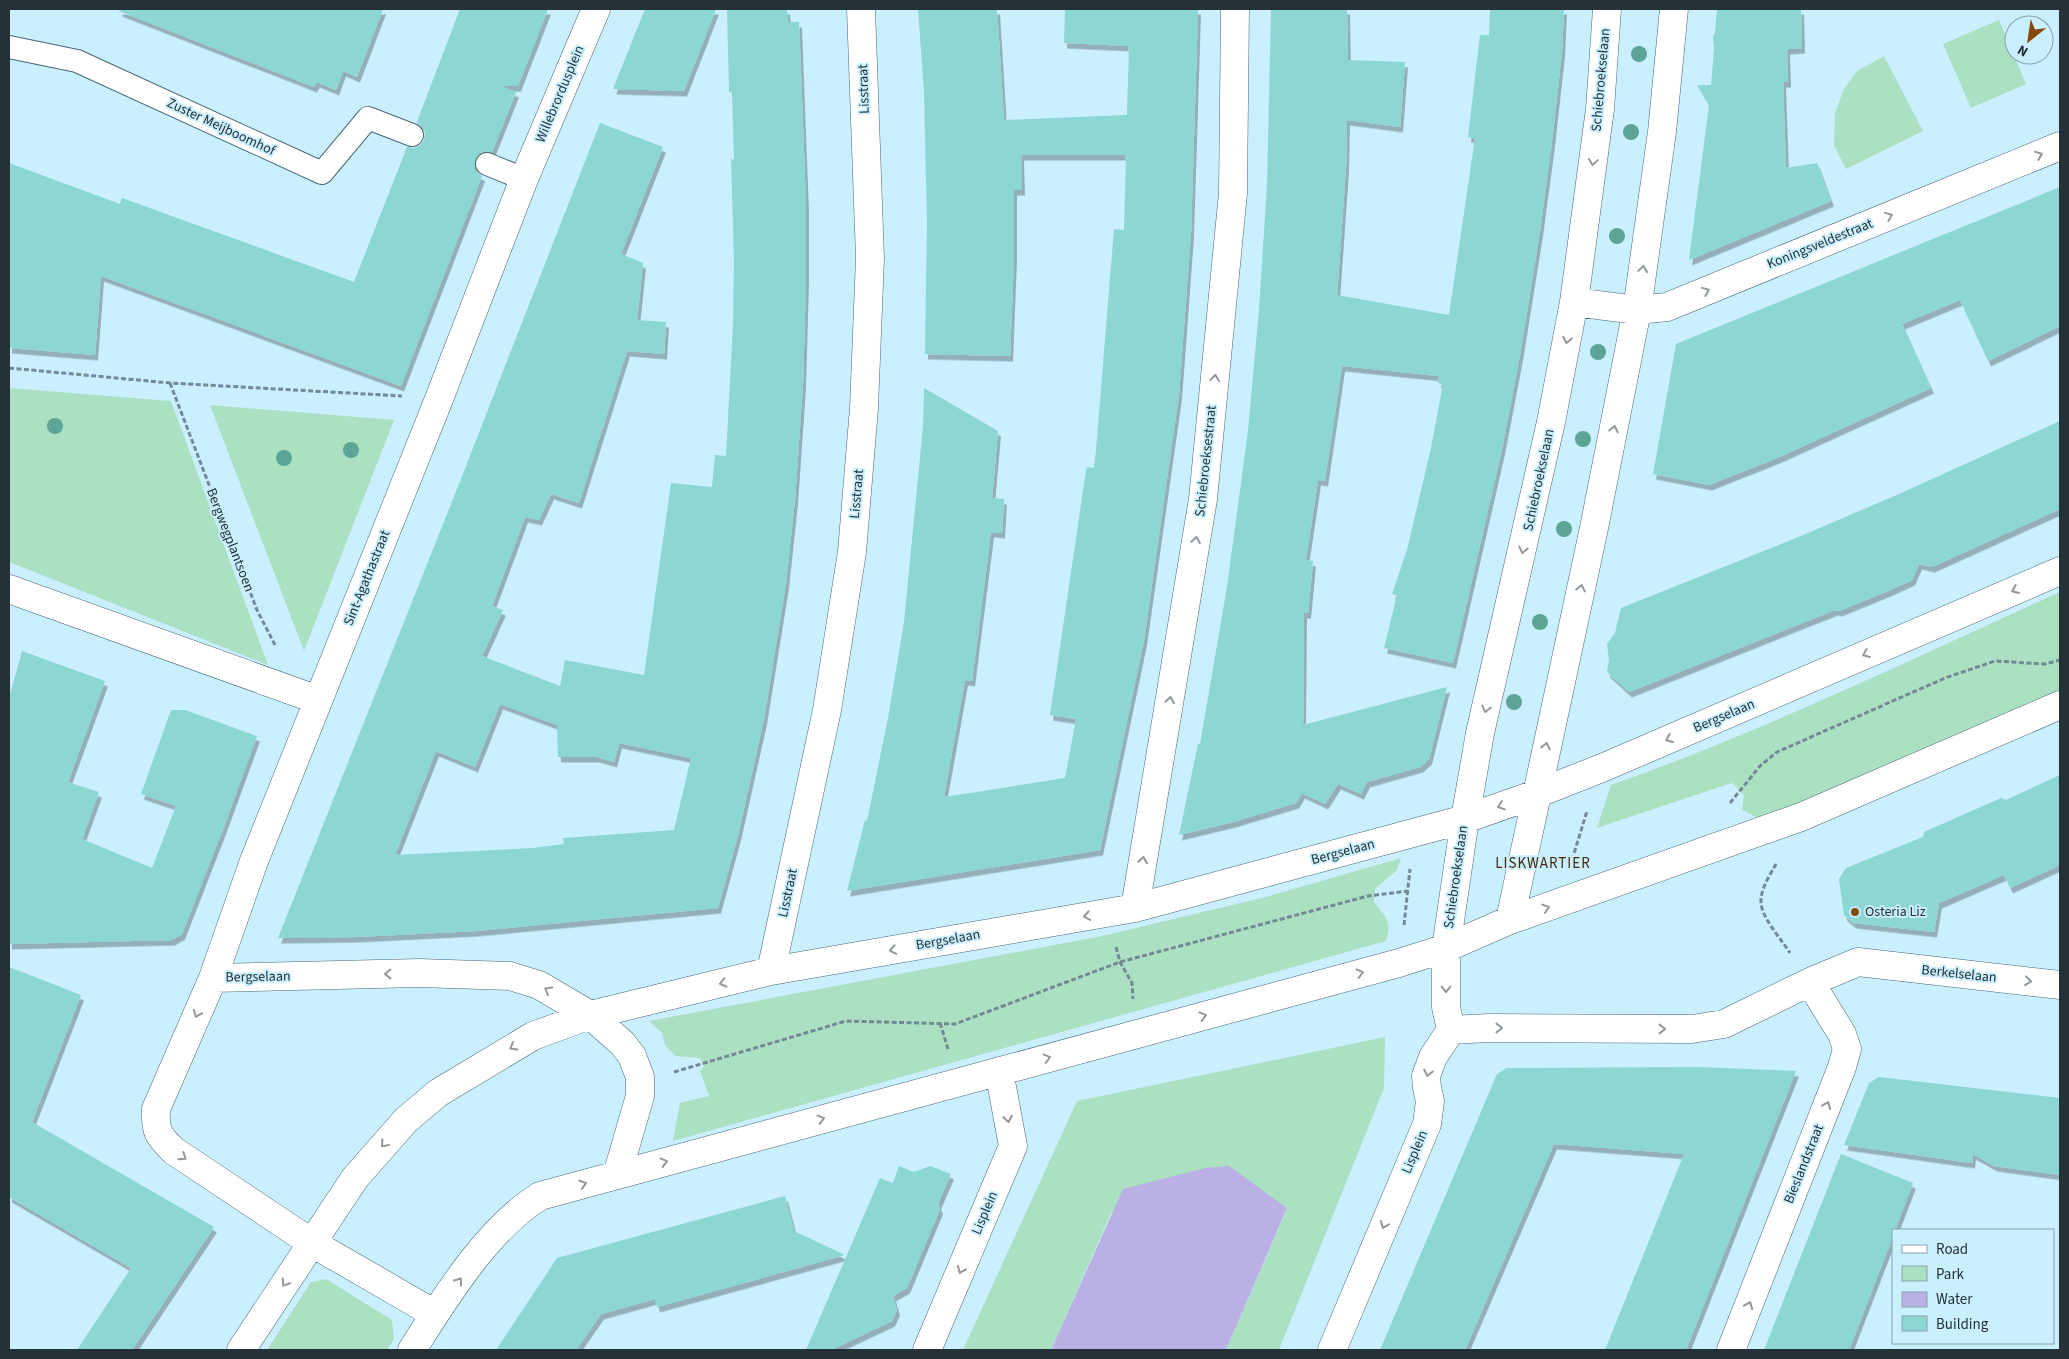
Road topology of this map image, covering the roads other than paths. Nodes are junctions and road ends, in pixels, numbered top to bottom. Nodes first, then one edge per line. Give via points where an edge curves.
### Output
1 (596, 9) edge
2 (861, 9) edge
3 (1235, 9) edge
4 (1607, 9) edge
5 (1674, 9) edge
6 (9, 47) edge
7 (412, 135) dead end
8 (2060, 146) edge
9 (487, 164) dead end
10 (524, 179) junction
11 (1574, 302) junction
12 (1637, 310) junction
13 (2060, 571) edge
14 (9, 590) edge
15 (309, 697) junction
16 (2060, 705) edge
17 (1536, 794) junction
18 (1465, 819) junction
19 (1135, 908) junction
20 (1510, 920) junction
21 (1446, 948) junction
22 (771, 971) junction
23 (213, 978) junction
24 (1810, 982) junction
25 (2060, 985) edge
26 (590, 1015) junction
27 (1451, 1030) junction
28 (1000, 1071) junction
29 (617, 1175) junction
30 (312, 1243) junction
31 (435, 1314) junction
32 (241, 1350) edge
33 (412, 1350) edge
34 (927, 1350) edge
35 (1332, 1350) edge
36 (1731, 1350) edge

1 - 10 street, Willebrordusplein
2 - 22 street, Lisstraat via 870,258 864,408 852,552 827,710
19 -> 3 street, Schiebroeksestraat via 1203,499 1233,193
4 -> 11 street, Schiebroekselaan via 1600,109
12 -> 5 street via 1662,132
6 - 7 lane, Zuster Meijboomhof via 77,61 322,173 368,118
12 -> 8 street, Koningsveldestraat via 1668,307
9 - 10 lane
10 - 15 street, Sint-Agathastraat via 439,399
11 - 12 street, Koningsveldestraat
11 -> 18 street, Schiebroekselaan via 1551,422 1480,733
17 -> 12 street
13 -> 17 street, Bergselaan
14 - 15 street
15 - 23 street, Sint-Agathastraat
20 -> 16 street via 1801,817
17 -> 18 street, Bergselaan
17 - 20 street
18 - 19 street, Bergselaan
18 - 21 street, Schiebroekselaan
19 -> 22 street, Bergselaan
20 - 21 street
21 -> 27 street via 1446,1007
28 -> 21 street
22 -> 26 street, Bergselaan
26 -> 23 street, Bergselaan via 539,985 510,976 419,973
23 -> 30 street, Bergselaan via 156,1109 156,1126 161,1139 174,1151
24 -> 25 street, Berkelselaan via 1858,962
27 -> 24 street via 1692,1029 1724,1024
36 -> 24 street, Bieslandstraat via 1848,1049
26 - 29 street, Bergselaan via 632,1056 641,1082 636,1116
26 -> 30 street, Bergselaan via 533,1036 438,1093 406,1120 355,1178
27 -> 35 street, Lisplein via 1433,1056 1426,1076 1430,1101 1427,1124
29 -> 28 street
28 -> 34 street, Lisplein via 1013,1146
31 -> 29 street via 488,1241 521,1208 540,1196
30 - 31 street, Bergselaan
30 -> 32 street, Bergselaan
31 - 33 street

